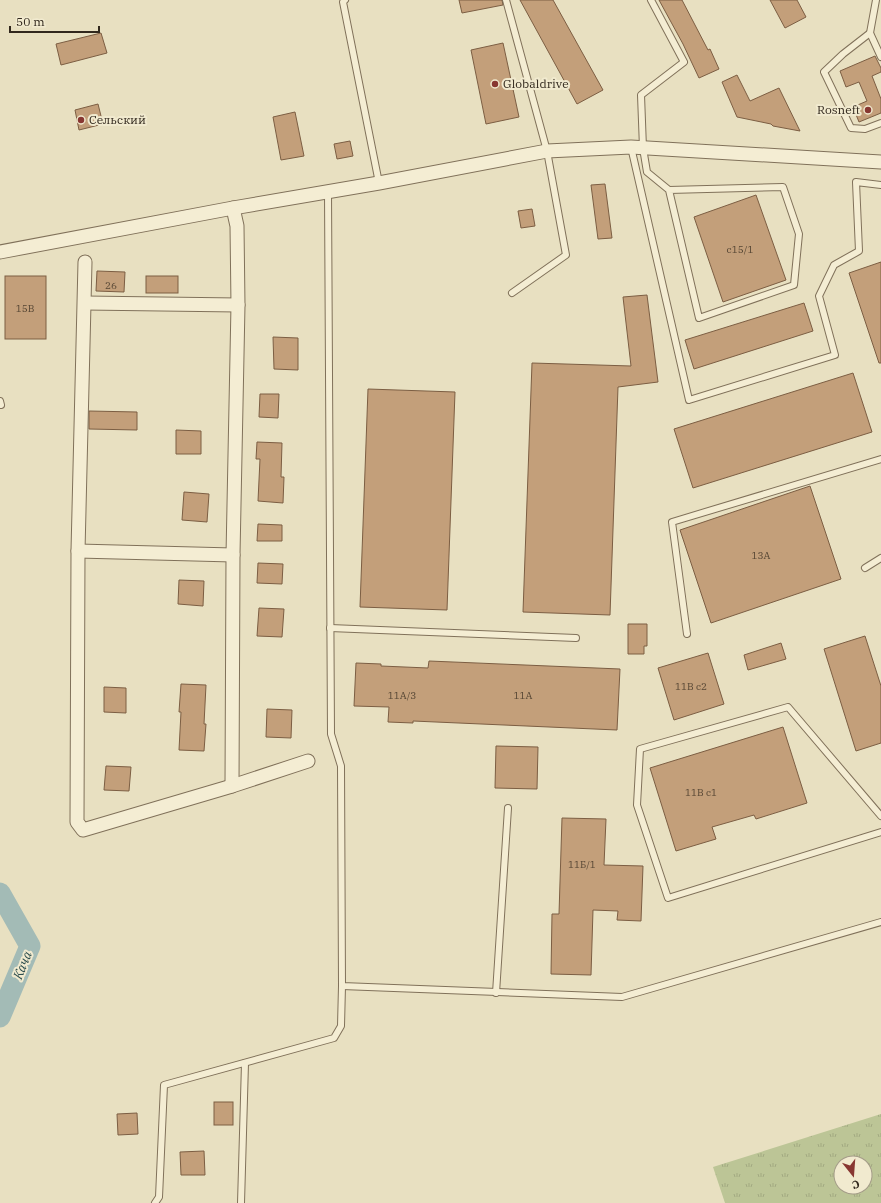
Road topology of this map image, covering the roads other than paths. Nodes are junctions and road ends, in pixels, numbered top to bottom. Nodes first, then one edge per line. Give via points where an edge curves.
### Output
1 (345, 0) edge
2 (506, 0) edge
3 (652, 0) edge
4 (876, 0) edge
5 (870, 33) junction
6 (881, 57) edge
7 (881, 124) edge
8 (637, 148) junction
9 (546, 151) junction
10 (881, 162) edge
11 (379, 183) junction
12 (881, 185) edge
13 (669, 190) junction
14 (328, 192) junction
15 (233, 208) junction
16 (0, 252) edge
17 (85, 262) dead end
18 (512, 293) dead end
19 (85, 303) junction
20 (238, 305) junction
21 (881, 460) edge
22 (78, 551) junction
23 (233, 555) junction
24 (881, 558) edge
25 (865, 568) dead end
26 (330, 628) junction
27 (687, 634) dead end
28 (576, 638) dead end
29 (308, 761) dead end
30 (232, 786) junction
31 (508, 808) dead end
32 (881, 816) edge
33 (881, 832) edge
34 (881, 922) edge
35 (342, 986) junction
36 (496, 993) junction
37 (245, 1063) junction
38 (155, 1203) edge
39 (241, 1203) edge

1 - 11 lane via 343,2
2 - 9 lane
3 - 8 lane via 684,62 641,95
4 - 5 lane
5 - 6 lane
5 - 7 lane via 824,72 851,128 865,129
8 - 9 street
8 - 10 street
8 - 12 lane via 690,400 835,355 819,296 834,265 859,251 856,182
8 - 13 lane via 647,172
9 - 11 street
9 - 18 lane via 566,255
11 - 14 street
13 - 13 lane via 699,318 794,285 799,234 783,187
14 - 15 street
14 - 26 lane
15 - 16 street
15 - 20 street via 237,226
17 - 19 street
19 - 20 street
19 - 22 street
20 - 23 street
21 - 27 lane via 672,522
22 - 23 street
22 - 30 street via 77,822 83,830
23 - 30 street
24 - 25 lane
26 - 28 lane
26 - 35 lane via 331,734 341,766
29 - 30 street
31 - 36 lane
32 - 33 lane via 788,707 640,749 637,805 668,898
34 - 36 lane via 622,997
35 - 36 lane
35 - 37 lane via 341,1026 334,1038
37 - 38 lane via 164,1085 159,1197
37 - 39 lane

